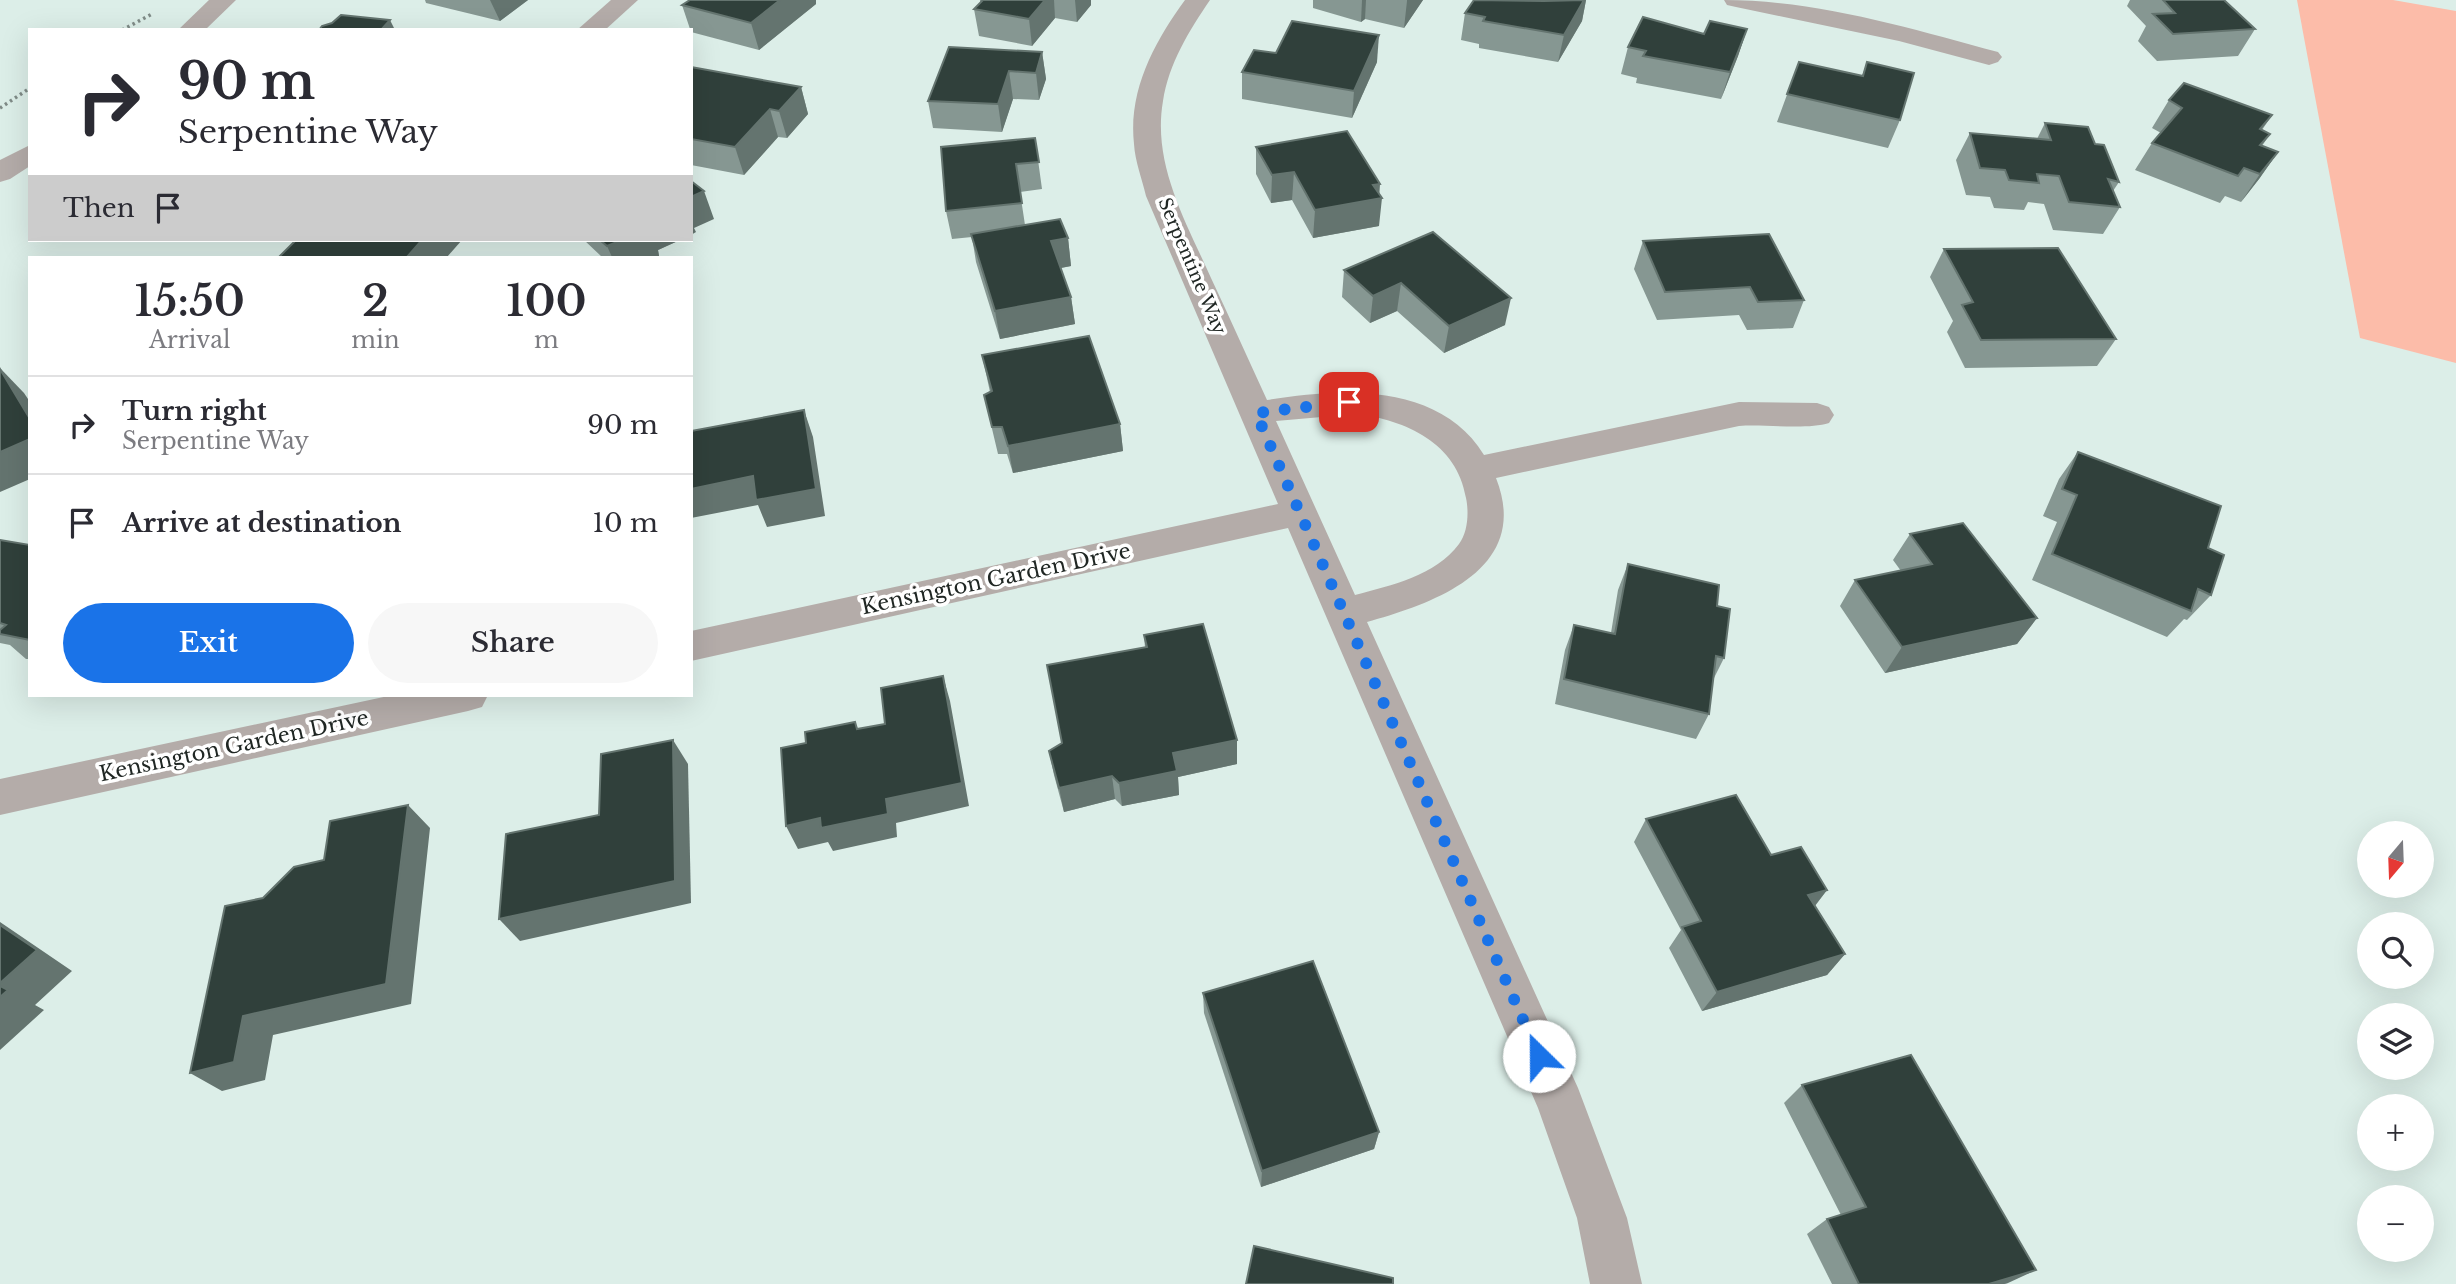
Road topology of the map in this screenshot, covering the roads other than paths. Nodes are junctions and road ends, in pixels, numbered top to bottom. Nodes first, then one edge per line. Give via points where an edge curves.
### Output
1 (224, 0) edge
2 (626, 0) edge
3 (1198, 0) edge
4 (1737, 0) edge
5 (192, 28) edge
6 (592, 28) edge
7 (1989, 57) dead end
8 (28, 154) edge
9 (0, 173) edge
10 (1256, 413) junction
11 (1817, 415) dead end
12 (1477, 469) junction
13 (1300, 512) junction
14 (1346, 613) junction
15 (693, 646) edge
16 (459, 697) edge
17 (0, 797) edge
18 (1616, 1284) edge

1 - 5 street
2 - 6 street
3 - 10 street, Serpentine Way via 1161,58 1147,106 1147,141 1160,196
4 - 7 street
8 - 9 street
10 - 12 street via 1349,402 1387,407 1423,420 1453,439
10 - 13 street, Serpentine Way
11 - 12 street via 1739,414
12 - 14 street via 1487,494 1486,525 1473,554 1427,589
13 - 14 street, Serpentine Way
13 - 15 street, Kensington Garden Drive
14 - 18 street, Serpentine Way via 1561,1105 1602,1218
16 - 17 street, Kensington Garden Drive

